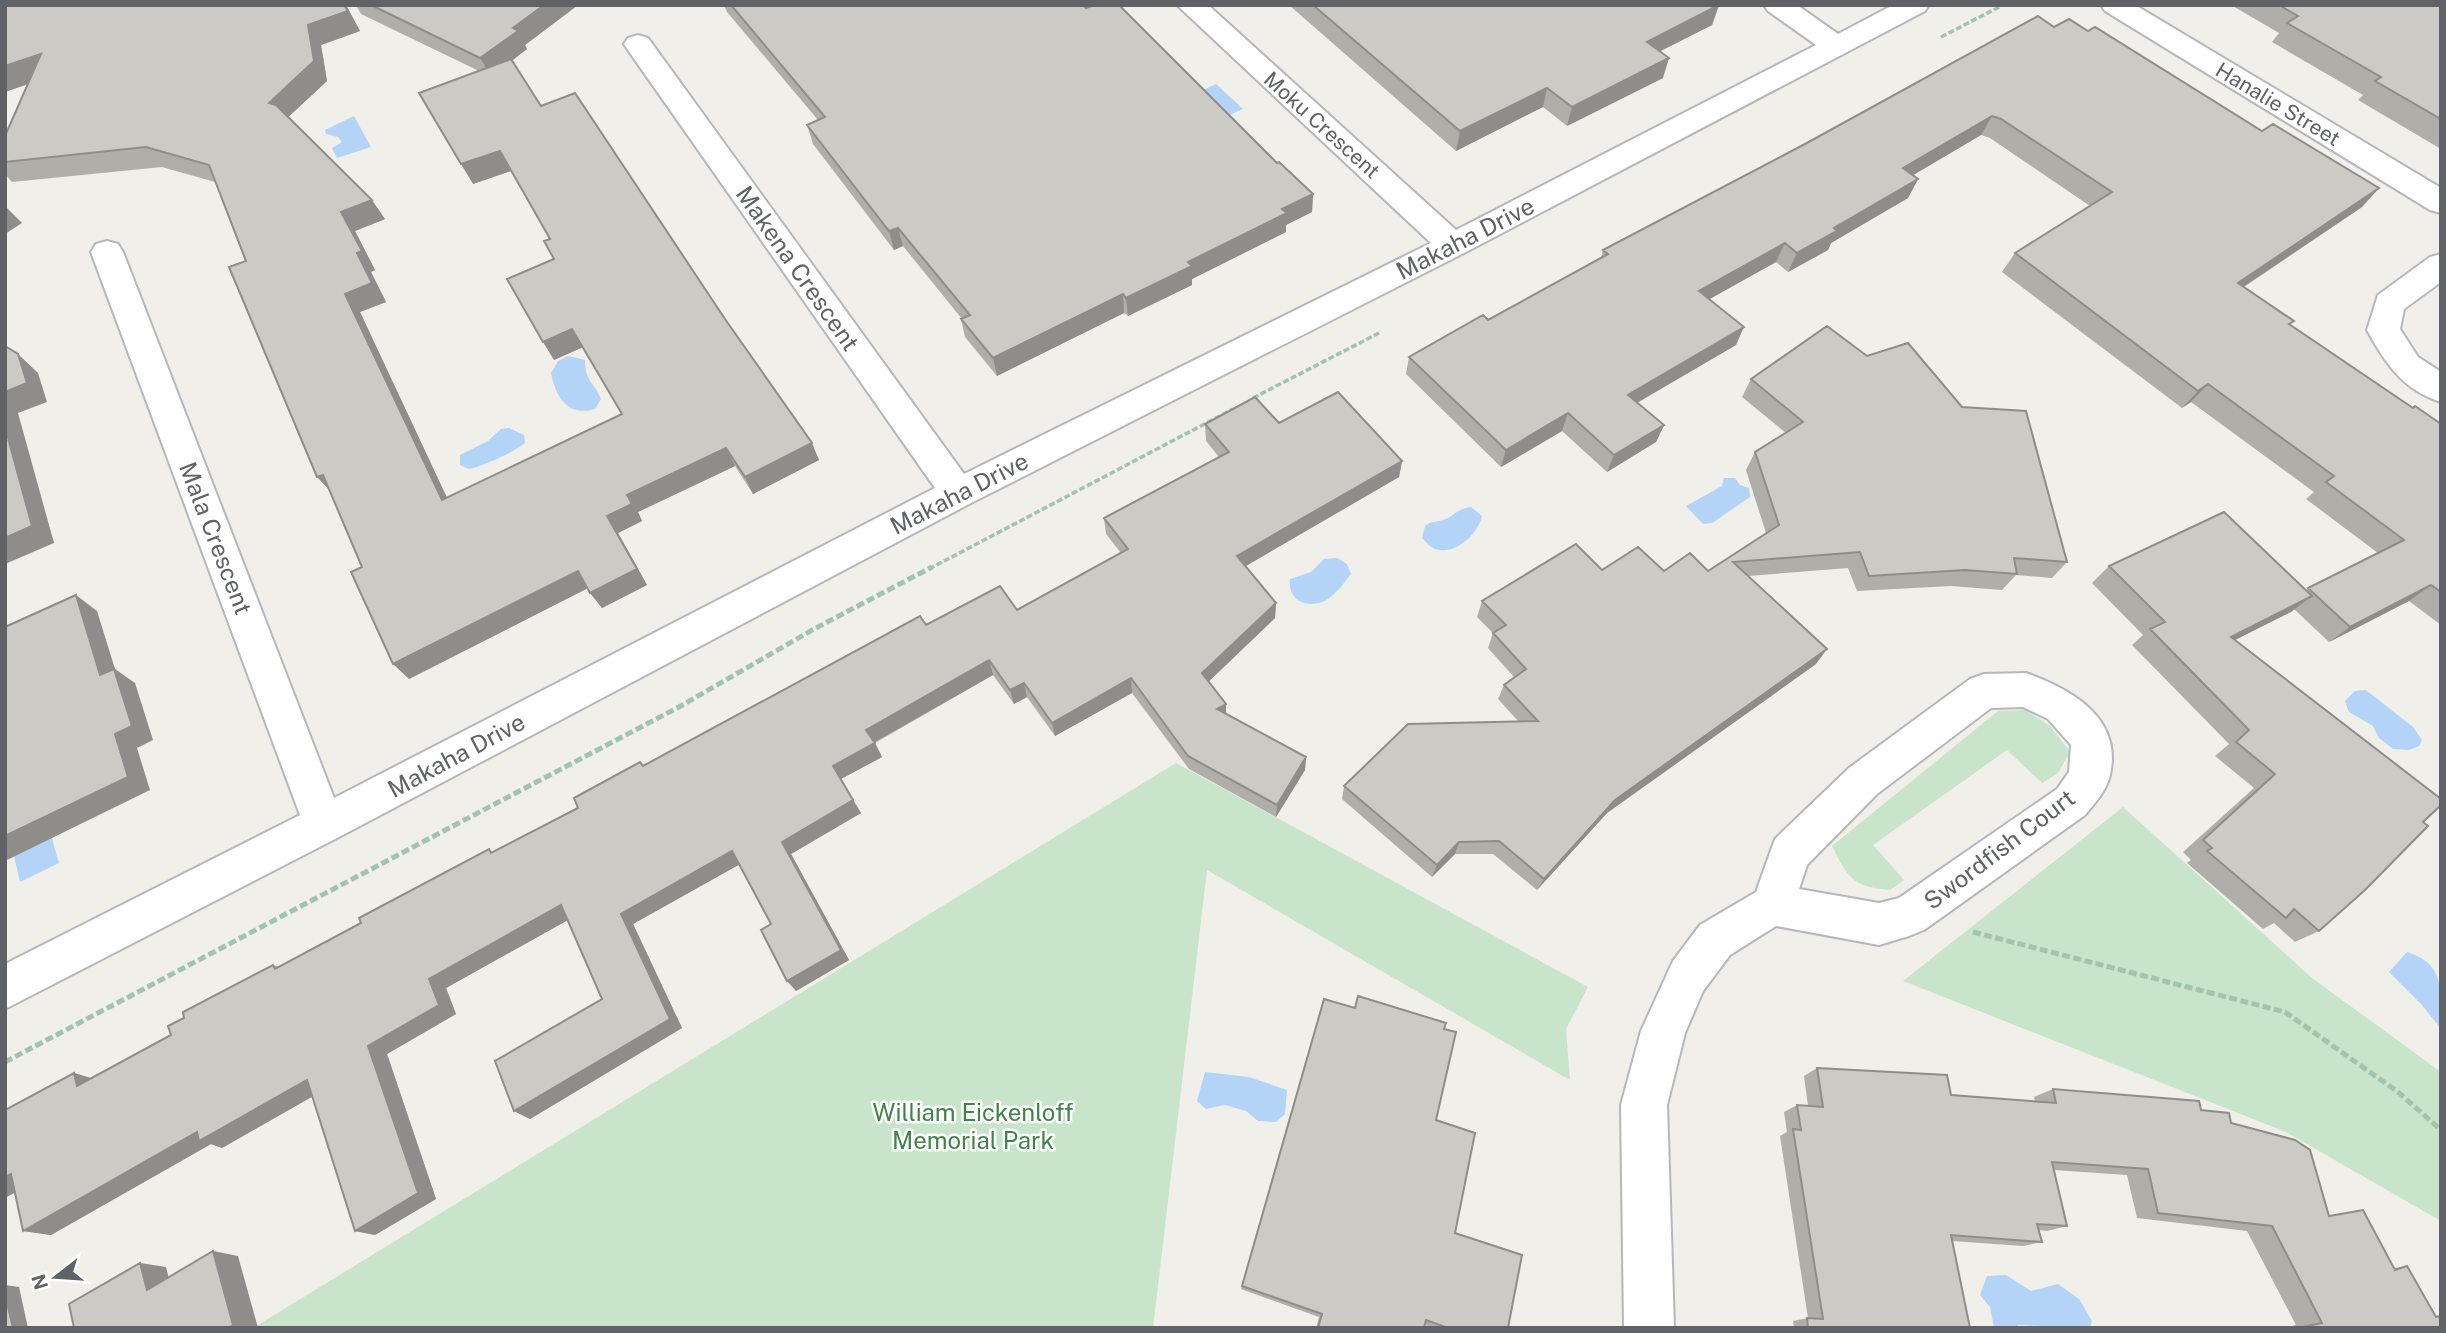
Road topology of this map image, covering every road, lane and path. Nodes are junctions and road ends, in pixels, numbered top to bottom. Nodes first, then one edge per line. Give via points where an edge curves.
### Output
1 (1191, 5) edge
2 (1778, 5) edge
3 (1915, 5) edge
4 (2003, 5) edge
5 (2115, 5) edge
6 (638, 44) dead end
7 (1929, 44) dead end
8 (1837, 46) junction
9 (2441, 202) edge
10 (1453, 245) junction
11 (107, 252) dead end
12 (2441, 265) edge
13 (1384, 330) dead end
14 (2441, 389) edge
15 (1248, 401) edge
16 (1235, 408) edge
17 (958, 493) junction
18 (324, 824) junction
19 (1772, 905) junction
20 (1909, 916) junction
21 (5, 987) edge
22 (5, 1062) edge
23 (2441, 1130) edge
24 (1649, 1328) edge

1 - 10 street, Moku Crescent
2 - 8 street
3 - 8 street, Makaha Drive
4 - 7 path
5 - 9 street, Hanalie Street
6 - 17 street, Makena Crescent
8 - 10 street, Makaha Drive
10 - 17 street, Makaha Drive
11 - 18 street, Mala Crescent
12 - 14 street via 2389,303 2383,330 2406,366
13 - 15 path
16 - 22 path
17 - 18 street, Makaha Drive
18 - 21 street, Makaha Drive
19 - 20 street, Swordfish Court via 1880,924
19 - 20 street, Swordfish Court via 1790,853 1863,781 1984,691 2026,690 2062,707 2091,739 2089,778 2071,802
19 - 24 street via 1714,940 1688,976 1663,1031 1644,1105
20 - 23 path via 2285,1012 2399,1092

